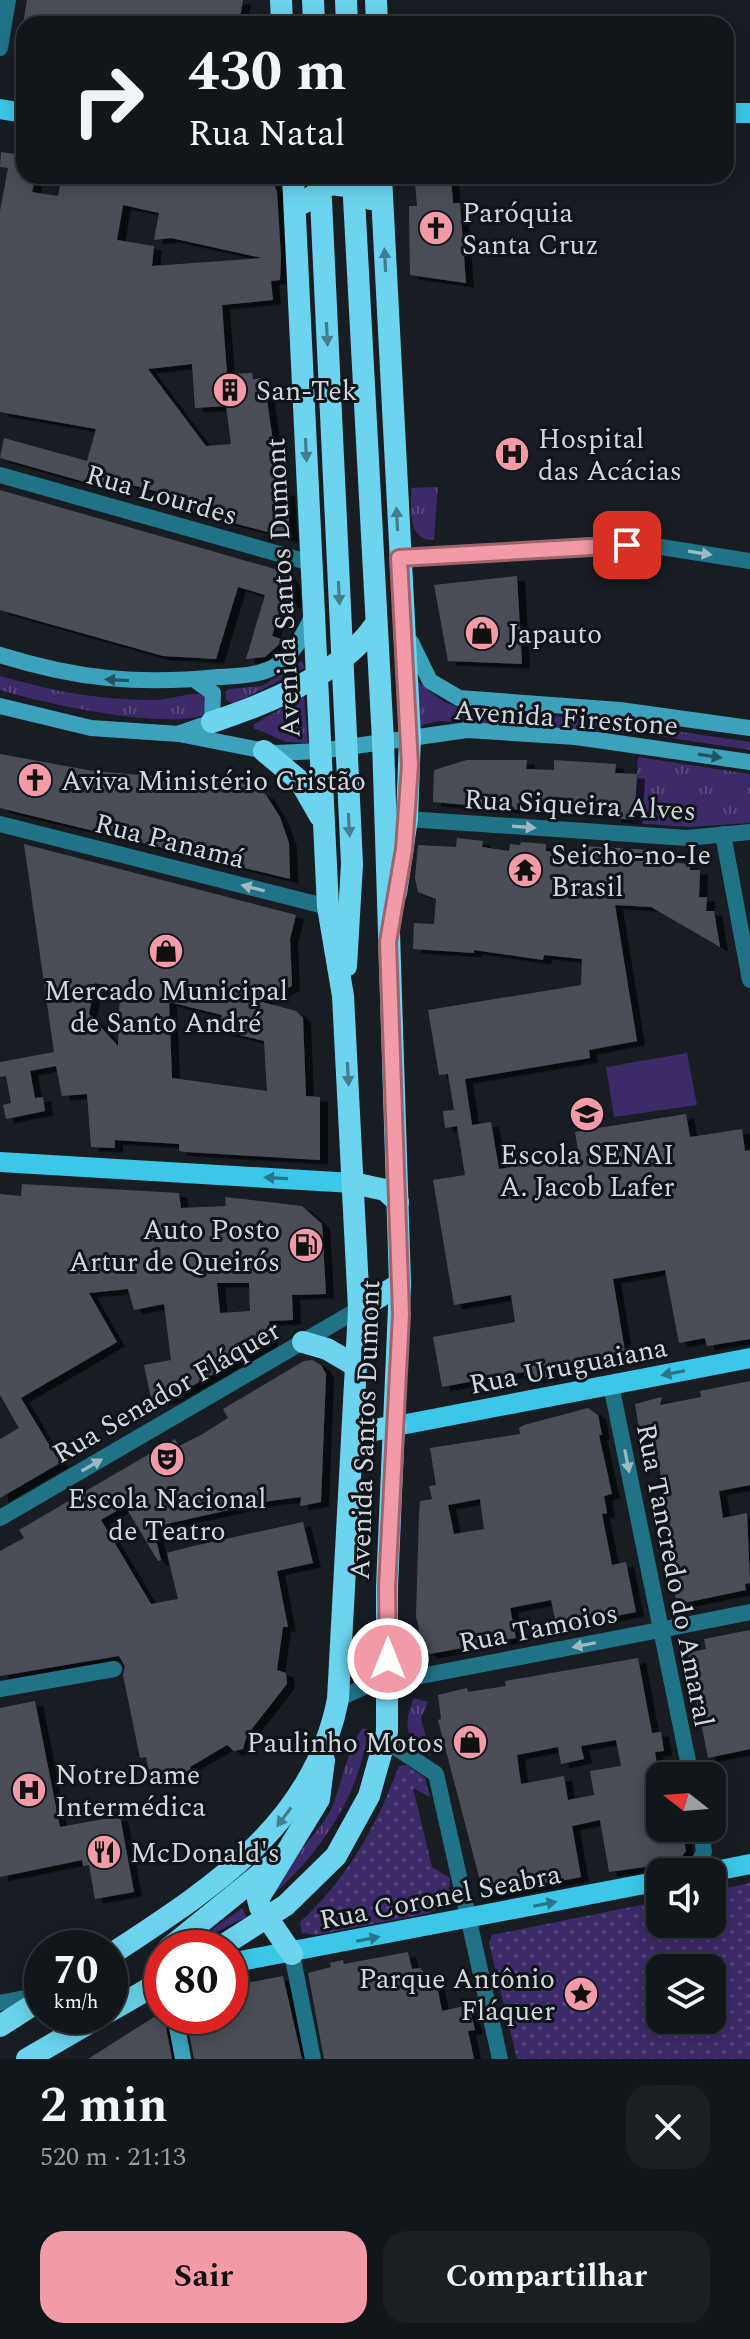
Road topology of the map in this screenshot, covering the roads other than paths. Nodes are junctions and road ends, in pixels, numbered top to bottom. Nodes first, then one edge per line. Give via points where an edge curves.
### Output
1 (8, 0) edge
2 (0, 48) edge
3 (293, 184) edge
4 (381, 184) edge
5 (354, 198) dead end
6 (321, 200) dead end
7 (383, 215) junction
8 (295, 217) junction
9 (0, 475) edge
10 (399, 558) junction
11 (750, 561) edge
12 (311, 563) junction
13 (401, 610) junction
14 (313, 614) junction
15 (375, 625) junction
16 (0, 655) edge
17 (342, 662) junction
18 (317, 675) junction
19 (195, 680) junction
20 (0, 706) edge
21 (212, 722) junction
22 (750, 728) edge
23 (179, 734) junction
24 (410, 737) junction
25 (383, 741) junction
26 (346, 747) junction
27 (264, 751) junction
28 (320, 751) junction
29 (750, 762) edge
30 (407, 819) junction
31 (323, 821) junction
32 (0, 824) edge
33 (750, 832) edge
34 (723, 834) junction
35 (328, 907) junction
36 (388, 942) junction
37 (750, 980) edge
38 (343, 996) junction
39 (0, 1162) edge
40 (353, 1183) junction
41 (398, 1202) junction
42 (400, 1284) junction
43 (359, 1309) junction
44 (303, 1342) junction
45 (750, 1358) edge
46 (356, 1366) junction
47 (611, 1385) junction
48 (396, 1426) junction
49 (352, 1441) junction
50 (0, 1518) edge
51 (750, 1612) edge
52 (660, 1630) junction
53 (114, 1669) dead end
54 (388, 1682) junction
55 (0, 1689) edge
56 (338, 1699) junction
57 (386, 1741) junction
58 (324, 1751) junction
59 (688, 1762) edge
60 (707, 1842) edge
61 (282, 1856) junction
62 (746, 1865) edge
63 (726, 1869) edge
64 (646, 1884) edge
65 (267, 1919) junction
66 (469, 1919) junction
67 (191, 1930) edge
68 (248, 1930) edge
69 (128, 1943) edge
70 (292, 1954) junction
71 (248, 1960) edge
72 (24, 2000) edge
73 (0, 2003) edge
74 (24, 2009) edge
75 (0, 2026) edge
76 (70, 2034) edge
77 (178, 2034) edge
78 (27, 2059) edge
79 (183, 2059) edge
80 (313, 2059) edge
81 (500, 2059) edge

1 - 2 street
3 - 8 highway, Avenida Santos Dumont
4 - 7 highway, Avenida Santos Dumont
5 - 15 highway, Avenida Santos Dumont
6 -> 17 highway, Avenida Santos Dumont
7 - 8 highway via 366,194 330,184 309,195
10 -> 7 highway, Avenida Santos Dumont
8 -> 12 highway, Avenida Santos Dumont
9 - 12 street, Rua Lourdes
10 -> 11 street via 608,544
10 - 13 highway, Avenida Santos Dumont
12 - 14 highway, Avenida Santos Dumont
13 - 22 main road, Avenida Firestone via 421,669 439,688 459,698 620,710
13 - 24 highway, Avenida Santos Dumont
14 - 18 highway, Avenida Santos Dumont
14 - 19 main road via 288,656 272,668
15 - 17 highway
15 - 25 highway, Avenida Santos Dumont
19 -> 16 main road via 78,677
17 - 18 highway
17 - 26 highway, Avenida Santos Dumont
18 - 21 highway
18 - 28 highway, Avenida Santos Dumont
19 - 21 main road via 213,693
20 - 23 main road, Avenida Firestone via 91,728
21 - 23 main road
23 - 27 main road, Avenida Firestone
24 - 25 main road, Avenida Firestone
24 -> 29 main road, Avenida Firestone via 467,730 561,736
24 - 30 highway, Avenida Santos Dumont
25 - 26 main road, Avenida Firestone
25 - 36 highway, Avenida Santos Dumont
26 - 28 main road, Avenida Firestone
26 -> 38 highway, Avenida Santos Dumont via 352,908
27 - 28 main road, Avenida Firestone
27 - 31 highway via 300,781
28 - 31 highway, Avenida Santos Dumont
30 -> 34 street, Rua Siqueira Alves via 687,838
30 - 36 highway, Avenida Santos Dumont
31 - 35 highway, Avenida Santos Dumont
35 -> 32 street, Rua Panamá
33 - 34 street, Rua Siqueira Alves
34 - 37 street
35 - 38 highway, Avenida Santos Dumont
36 - 41 highway, Avenida Santos Dumont
38 -> 40 highway, Avenida Santos Dumont
40 -> 39 main road
40 - 41 highway via 385,1190
40 - 43 highway, Avenida Santos Dumont
41 - 42 highway, Avenida Santos Dumont
42 - 43 highway
42 - 48 highway, Avenida Santos Dumont
43 - 44 street, Rua Senador Fláquer
43 - 46 highway, Avenida Santos Dumont
44 - 46 highway
50 -> 44 street, Rua Senador Fláquer
45 -> 47 main road, Rua Uruguaiana
46 - 49 highway, Avenida Santos Dumont
47 - 48 main road, Rua Uruguaiana
47 -> 52 street, Rua Tancredo do Amaral
48 - 49 highway
48 - 54 highway, Avenida Santos Dumont
49 - 56 highway, Avenida Santos Dumont
51 - 52 street, Rua Tamoios
52 -> 54 street, Rua Tamoios
52 - 59 street, Rua Tancredo do Amaral
53 - 55 street
54 - 56 street, Rua Tamoios
54 - 57 highway, Avenida Santos Dumont
56 - 58 highway, Avenida Santos Dumont
57 - 65 highway, Avenida Santos Dumont via 377,1776 349,1837 321,1873
57 - 66 street via 436,1774
58 - 61 highway via 319,1799
58 -> 69 highway, Avenida Santos Dumont via 295,1801 258,1847 223,1879
60 - 62 street via 717,1858
61 - 65 highway via 258,1899
61 - 67 highway
62 - 63 main road
66 -> 64 main road, Rua Coronel Seabra
65 - 68 highway, Avenida Santos Dumont
65 - 70 highway
70 -> 66 main road, Rua Coronel Seabra
66 - 81 street
70 - 71 main road, Rua Coronel Seabra
70 - 80 street
72 - 73 street
74 - 75 highway
76 - 78 highway
77 - 79 main road

